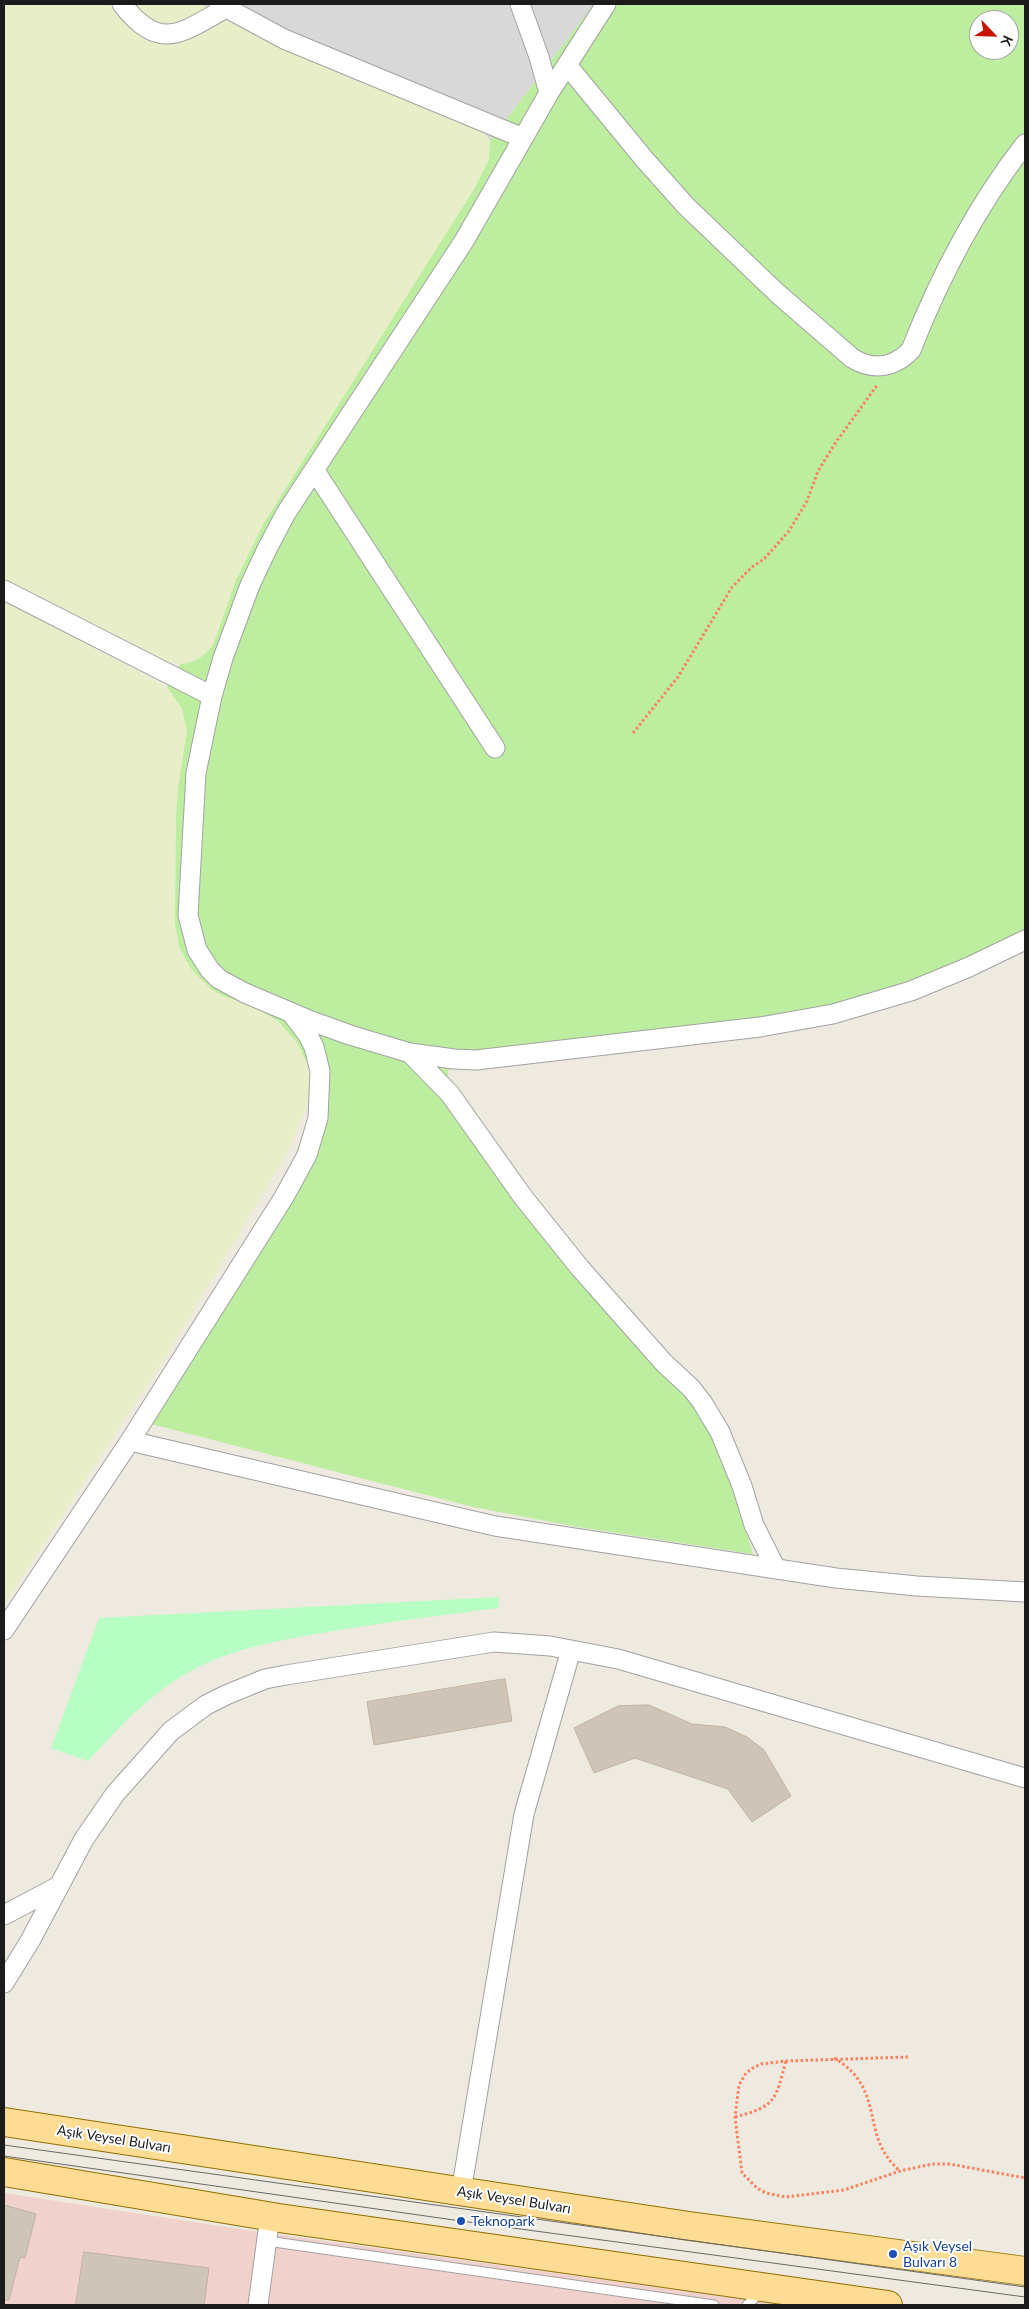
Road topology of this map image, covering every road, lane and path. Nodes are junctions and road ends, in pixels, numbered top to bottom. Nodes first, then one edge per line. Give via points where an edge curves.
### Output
1 (122, 4) edge
2 (520, 4) edge
3 (606, 4) edge
4 (222, 6) edge
5 (567, 65) junction
6 (549, 93) junction
7 (523, 138) junction
8 (1025, 144) edge
9 (896, 362) junction
10 (315, 471) junction
11 (4, 590) edge
12 (212, 696) junction
13 (633, 733) dead end
14 (495, 748) dead end
15 (1025, 940) edge
16 (291, 1013) junction
17 (410, 1053) junction
18 (130, 1441) junction
19 (776, 1569) junction
20 (1025, 1592) edge
21 (4, 1630) edge
22 (571, 1650) junction
23 (1025, 1778) edge
24 (59, 1886) junction
25 (4, 1915) edge
26 (4, 1983) edge
27 (908, 2056) dead end
28 (834, 2058) junction
29 (786, 2061) junction
30 (735, 2117) junction
31 (4, 2122) edge
32 (900, 2171) junction
33 (4, 2172) edge
34 (1025, 2178) edge
35 (461, 2192) junction
36 (268, 2229) junction
37 (1025, 2271) edge
38 (757, 2296) edge
39 (258, 2305) edge
40 (714, 2305) edge
41 (888, 2305) edge

1 - 4 street via 142,26 165,34 180,33
2 - 6 street
3 - 5 street
4 - 7 street via 284,39
5 - 6 street
5 - 9 street via 645,160 724,244 776,293 860,363 878,366
6 - 7 street
7 - 10 street via 464,241
8 - 9 street via 966,231 910,350
9 - 13 path via 836,442 789,531 732,587 678,677
10 - 12 street via 286,514 250,585
10 - 14 street
11 - 12 street
12 - 16 street via 196,773 188,908 190,927 203,960 219,979
15 - 17 street via 911,991 873,1004 797,1022 499,1058 454,1059
16 - 17 street
16 - 18 street via 308,1035 320,1071 318,1118 307,1155 284,1197
17 - 19 street via 450,1094 523,1197 586,1274 702,1402 724,1440 754,1525
18 - 19 street via 495,1526
18 - 21 street
19 - 20 street via 874,1582
22 - 23 street via 628,1662
22 - 24 street via 494,1642 286,1675 226,1695 200,1709 171,1731 132,1772 99,1816
22 - 35 street via 524,1814
24 - 25 street
24 - 26 street
27 - 28 path
28 - 29 path
28 - 32 path via 851,2070 864,2086 881,2148
29 - 30 path via 778,2090 770,2104
29 - 30 path via 761,2064 746,2073 739,2085
30 - 32 path via 742,2173 757,2188 776,2196 844,2190
31 - 35 main road, Aşık Veysel Bulvarı
32 - 34 path via 950,2164
33 - 36 main road
35 - 37 main road, Aşık Veysel Bulvarı via 699,2228
36 - 38 main road
36 - 39 street
36 - 40 lane
38 - 41 main road

